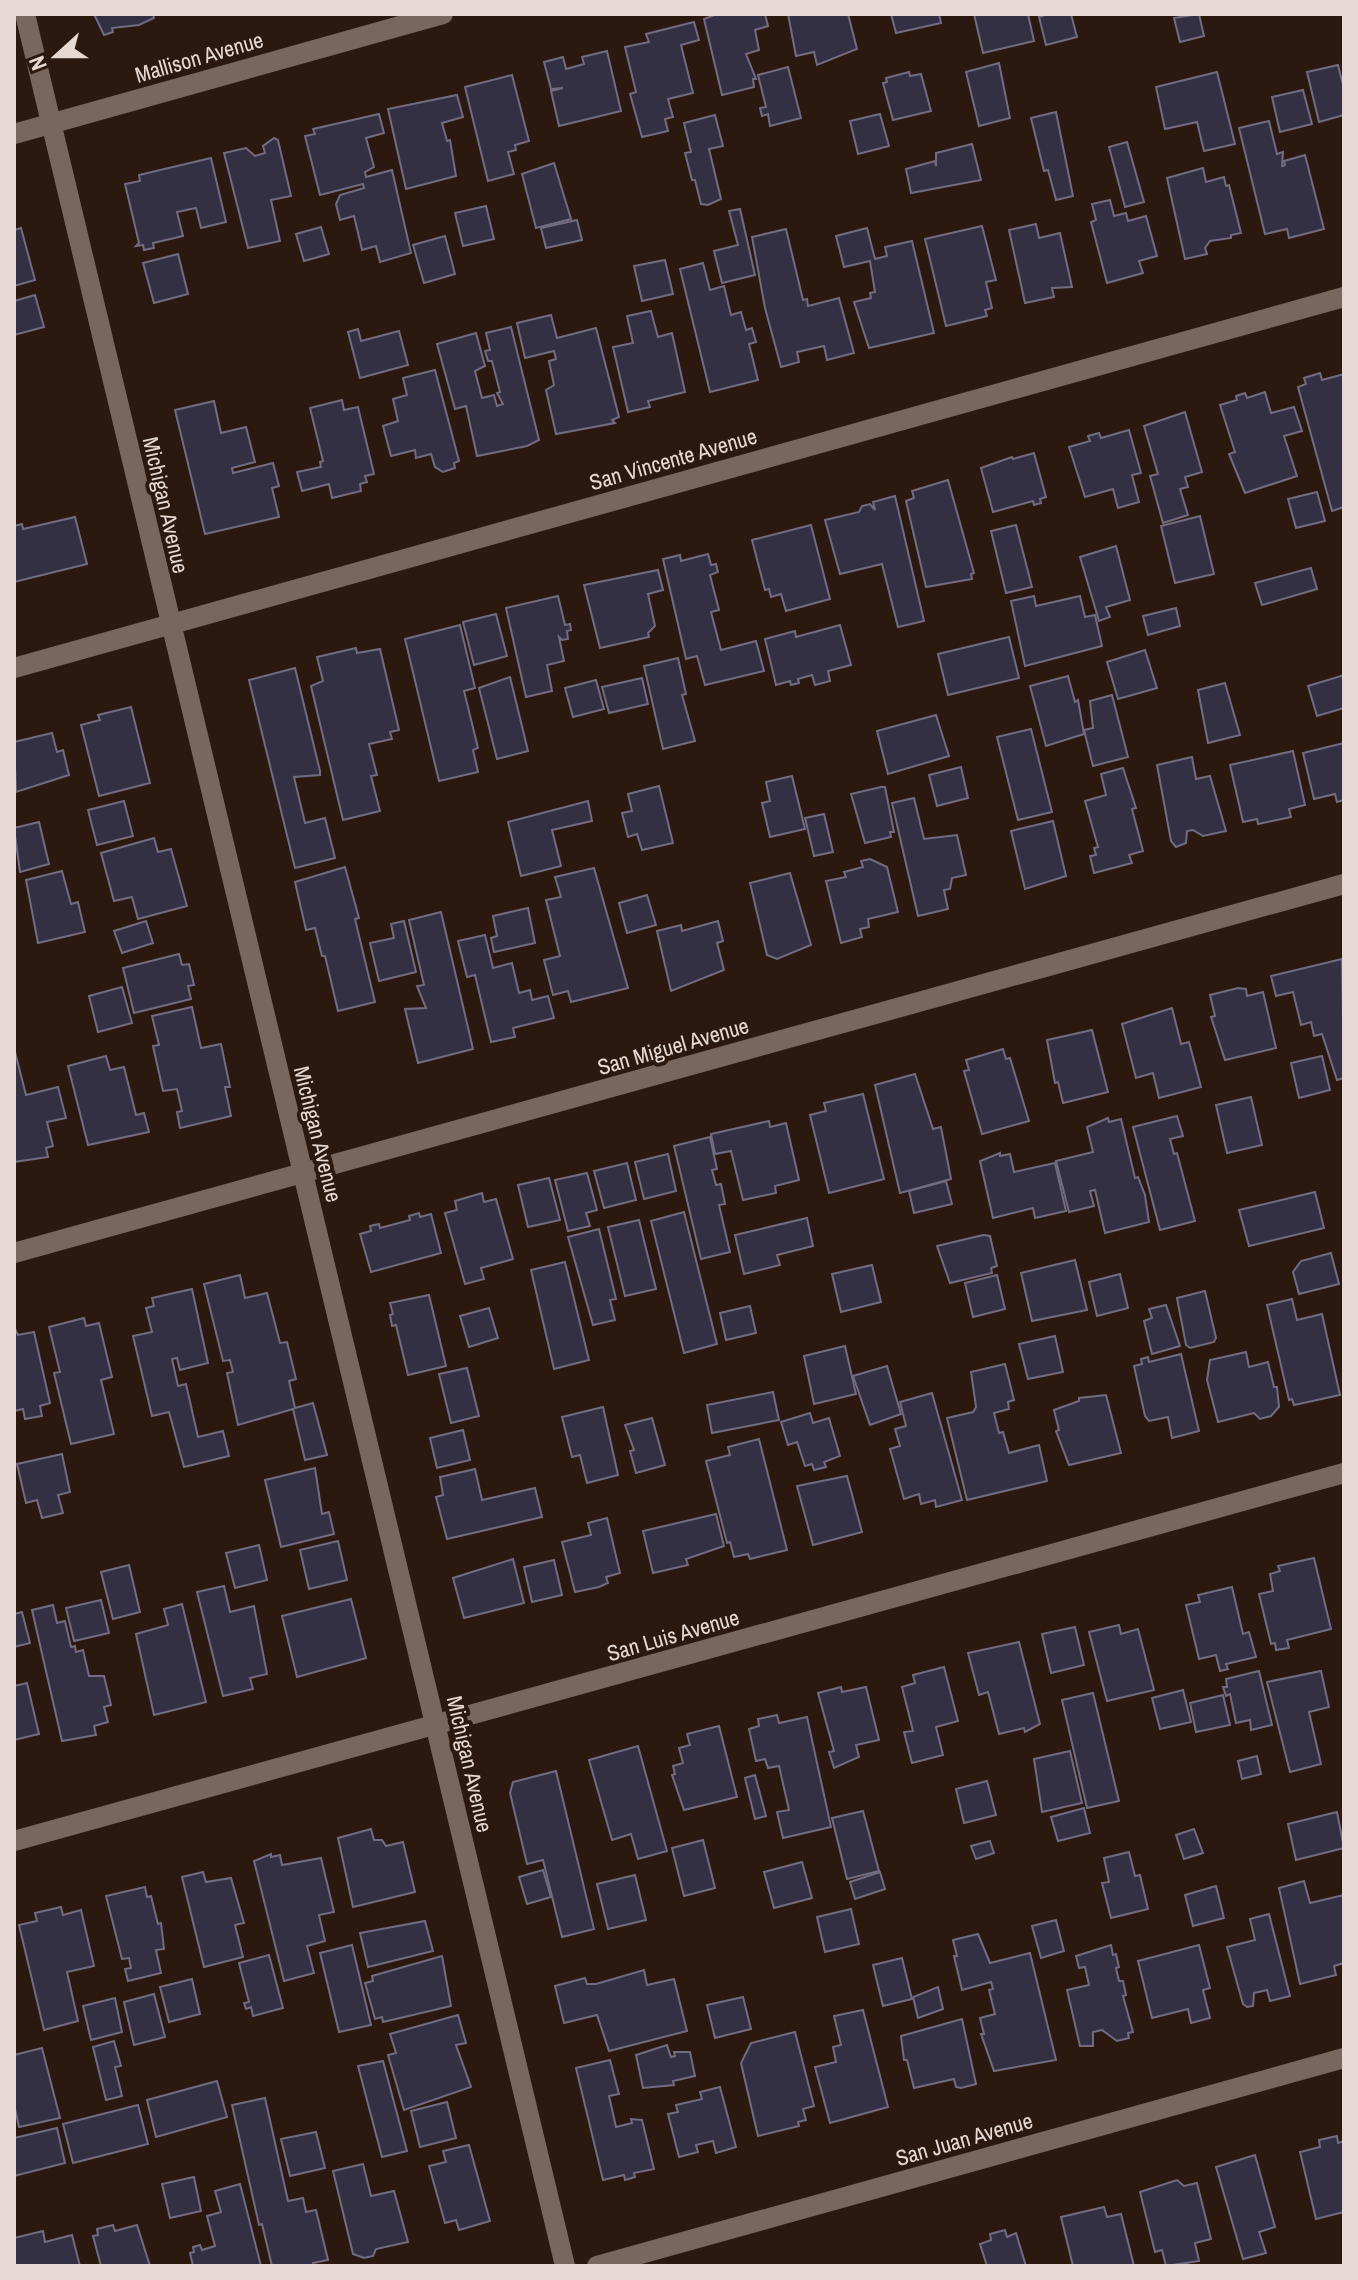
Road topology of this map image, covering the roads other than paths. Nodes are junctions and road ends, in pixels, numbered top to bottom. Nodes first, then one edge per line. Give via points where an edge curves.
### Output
1 (25, 14) edge
2 (443, 14) edge
3 (51, 123) junction
4 (14, 134) edge
5 (1344, 297) edge
6 (170, 625) junction
7 (14, 668) edge
8 (1344, 884) edge
9 (303, 1174) junction
10 (14, 1253) edge
11 (1344, 1473) edge
12 (436, 1726) junction
13 (14, 1841) edge
14 (1344, 2058) edge
15 (565, 2266) edge
16 (597, 2266) edge

1 - 3 street, Michigan Avenue
2 - 3 street, Mallison Avenue
3 - 4 street, Mallison Avenue
3 - 6 street, Michigan Avenue
5 - 6 street, San Vincente Avenue
6 - 7 street, San Vincente Avenue
6 - 9 street, Michigan Avenue
8 - 9 street, San Miguel Avenue
9 - 10 street, San Miguel Avenue
9 - 12 street, Michigan Avenue
11 - 12 street, San Luis Avenue
12 - 13 street, San Luis Avenue
12 - 15 street, Michigan Avenue
14 - 16 street, San Juan Avenue

